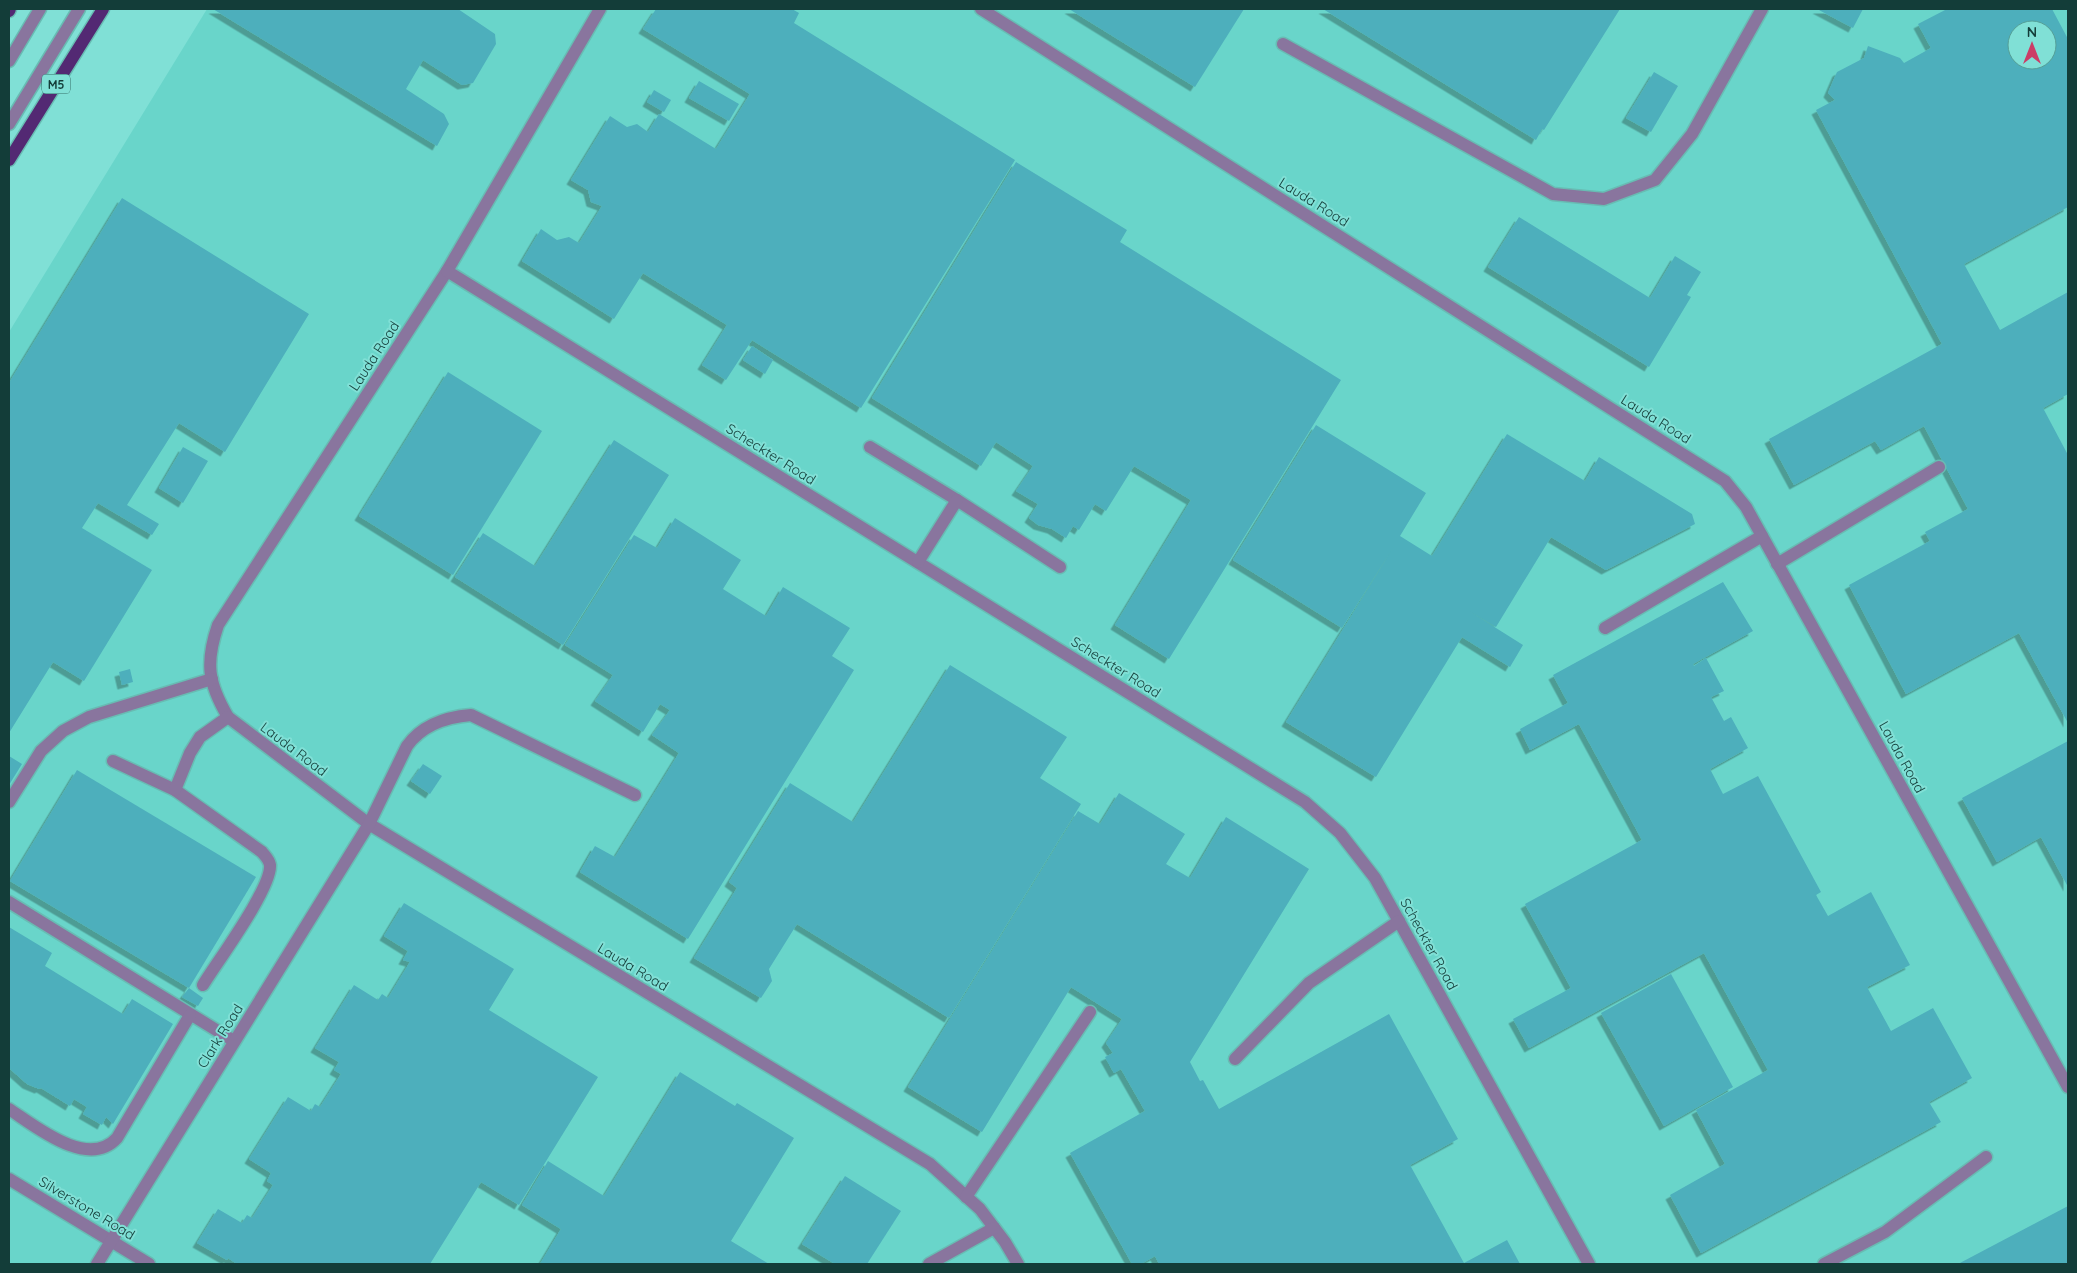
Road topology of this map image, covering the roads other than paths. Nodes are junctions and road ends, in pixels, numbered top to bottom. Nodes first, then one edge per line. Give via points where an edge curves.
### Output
1 (40, 9) edge
2 (79, 9) edge
3 (103, 9) edge
4 (600, 9) edge
5 (981, 9) edge
6 (1762, 9) edge
7 (1283, 44) dead end
8 (9, 61) edge
9 (9, 124) edge
10 (9, 160) edge
11 (447, 271) junction
12 (870, 447) dead end
13 (1939, 467) dead end
14 (957, 500) junction
15 (1762, 536) junction
16 (918, 562) junction
17 (1778, 564) junction
18 (1060, 567) dead end
19 (1605, 628) dead end
20 (212, 679) junction
21 (228, 717) junction
22 (113, 761) dead end
23 (175, 790) junction
24 (635, 795) dead end
25 (9, 802) edge
26 (369, 824) junction
27 (9, 902) edge
28 (1399, 921) junction
29 (203, 985) dead end
30 (1090, 1012) dead end
31 (190, 1015) junction
32 (234, 1041) junction
33 (1234, 1059) dead end
34 (2068, 1087) edge
35 (9, 1109) edge
36 (1986, 1157) dead end
37 (9, 1179) edge
38 (966, 1197) junction
39 (994, 1228) junction
40 (112, 1240) junction
41 (97, 1264) edge
42 (149, 1264) edge
43 (929, 1264) edge
44 (1018, 1264) edge
45 (1589, 1264) edge
46 (1824, 1264) edge

1 - 8 street
2 - 9 street
3 - 10 main road, M5
4 - 11 street, Lauda Road
5 - 15 street, Lauda Road via 1725,481 1746,507
6 - 7 street via 1692,134 1654,180 1604,199 1553,194
11 - 16 street, Scheckter Road
11 - 20 street, Lauda Road via 218,625 211,647
12 - 14 street
13 - 17 street
14 - 16 street
14 - 18 street
15 - 17 street, Lauda Road
15 - 19 street
16 - 28 street, Scheckter Road via 1305,802 1340,833 1375,878
17 - 34 street, Lauda Road
20 - 21 street, Lauda Road via 214,694
20 - 25 street via 89,717 62,730 41,751
21 - 23 street via 200,738 190,753
21 - 26 street, Lauda Road
22 - 23 street
23 - 29 street via 262,852 270,864 268,878 252,908
24 - 26 street, Clark Road via 487,722 461,716 438,722 413,738
26 - 32 street, Clark Road
26 - 38 street, Lauda Road via 930,1164
27 - 31 street
28 - 33 street via 1309,983
28 - 45 street, Scheckter Road
30 - 38 street
31 - 32 street
31 - 35 street via 110,1146 76,1147 55,1139
32 - 40 street, Clark Road
36 - 46 street via 1885,1232
37 - 40 street, Silverstone Road
38 - 39 street, Lauda Road
39 - 43 street
39 - 44 street, Lauda Road
40 - 41 street, Clark Road
40 - 42 street, Silverstone Road

